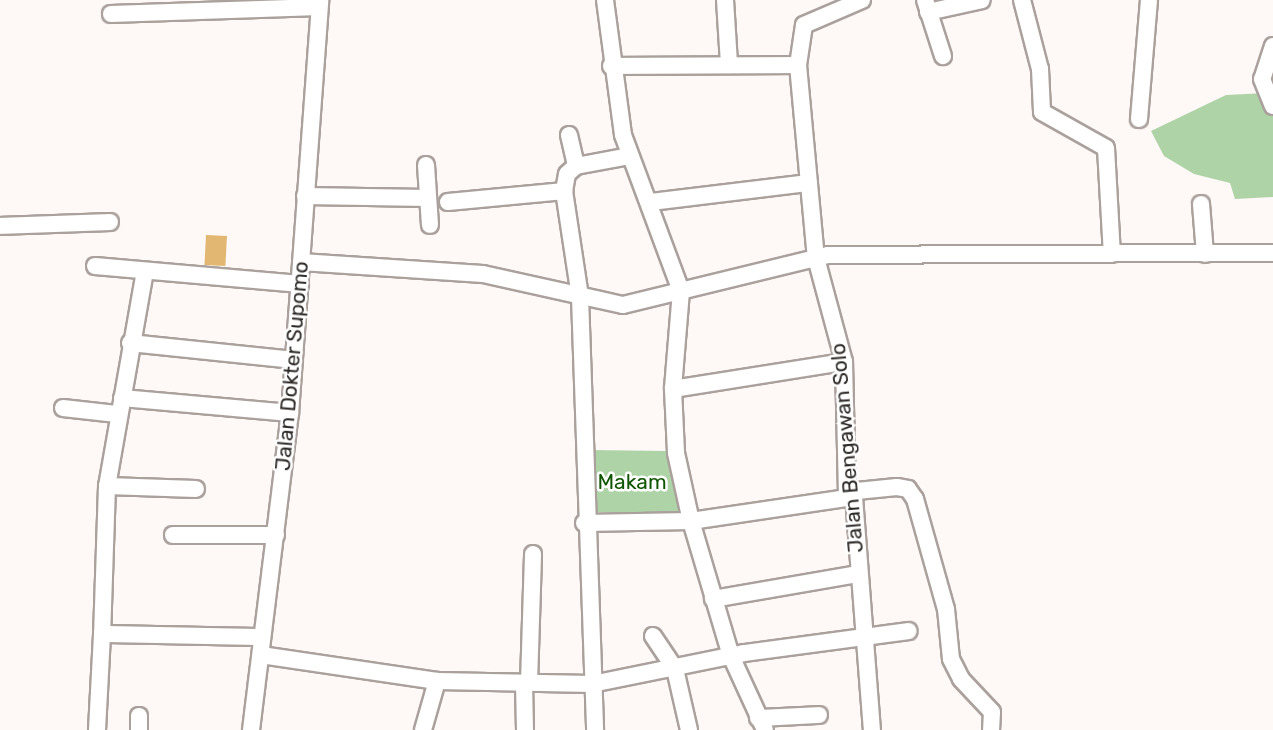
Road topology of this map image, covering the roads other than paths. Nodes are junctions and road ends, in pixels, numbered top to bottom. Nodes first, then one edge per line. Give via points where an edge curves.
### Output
1 (605, 0) edge
2 (725, 0) edge
3 (862, 0) edge
4 (982, 0) edge
5 (1022, 0) edge
6 (1149, 0) edge
7 (319, 4) edge
8 (927, 6) edge
9 (111, 14) dead end
10 (1273, 47) edge
11 (943, 55) dead end
12 (729, 64) junction
13 (798, 65) junction
14 (616, 66) junction
15 (1268, 69) edge
16 (1273, 106) edge
17 (1139, 119) dead end
18 (569, 135) dead end
19 (630, 156) junction
20 (426, 165) dead end
21 (576, 166) junction
22 (809, 183) junction
23 (564, 191) junction
24 (305, 196) junction
25 (428, 198) junction
26 (654, 200) junction
27 (448, 202) dead end
28 (1201, 204) dead end
29 (110, 222) dead end
30 (430, 225) dead end
31 (0, 226) edge
32 (1273, 253) edge
33 (1112, 254) junction
34 (1205, 254) junction
35 (816, 258) junction
36 (301, 262) junction
37 (95, 266) dead end
38 (145, 271) junction
39 (299, 284) junction
40 (681, 291) junction
41 (580, 297) junction
42 (130, 343) junction
43 (294, 360) junction
44 (844, 362) junction
45 (677, 388) junction
46 (122, 398) junction
47 (62, 408) dead end
48 (290, 413) junction
49 (117, 414) junction
50 (107, 486) junction
51 (196, 489) dead end
52 (851, 494) junction
53 (697, 520) junction
54 (584, 523) junction
55 (173, 535) dead end
56 (276, 535) junction
57 (533, 554) dead end
58 (858, 573) junction
59 (718, 596) junction
60 (909, 631) dead end
61 (102, 634) junction
62 (653, 636) dead end
63 (262, 637) junction
64 (867, 638) junction
65 (261, 655) junction
66 (737, 655) junction
67 (675, 669) junction
68 (437, 681) junction
69 (527, 683) junction
70 (592, 684) junction
71 (819, 715) dead end
72 (763, 720) edge
73 (97, 730) edge
74 (251, 730) edge
75 (424, 730) edge
76 (525, 730) edge
77 (595, 730) edge
78 (689, 730) edge
79 (872, 730) edge
80 (991, 730) edge

1 - 14 street
2 - 12 street
3 - 13 street, Jalan Bengawan Solo via 804,25
4 - 8 street
5 - 33 street via 1040,69 1042,112 1107,149
6 - 17 street
7 - 9 street
7 - 24 street, Jalan Dokter Supomo
8 - 11 street
10 - 15 street
12 - 13 street
12 - 14 street
13 - 22 street, Jalan Bengawan Solo
14 - 19 street
15 - 16 street via 1264,88
18 - 21 street
19 - 21 street
19 - 26 street
20 - 25 street
21 - 23 street
22 - 26 street
22 - 35 street, Jalan Bengawan Solo
23 - 27 street
23 - 41 street
24 - 25 street
24 - 36 street, Jalan Dokter Supomo
25 - 30 street
26 - 40 street
28 - 34 street
29 - 31 street
32 - 34 street
33 - 34 street
33 - 35 street
35 - 40 street
35 - 44 street, Jalan Bengawan Solo
36 - 39 street, Jalan Dokter Supomo
36 - 41 street via 483,274
37 - 38 street
38 - 39 street
38 - 42 street
39 - 43 street, Jalan Dokter Supomo
40 - 41 street via 623,305
40 - 45 street
41 - 54 street
42 - 43 street
42 - 46 street
43 - 48 street, Jalan Dokter Supomo
44 - 45 street
44 - 52 street, Jalan Bengawan Solo
45 - 53 street via 676,453
46 - 48 street
46 - 49 street
47 - 49 street
48 - 56 street, Jalan Dokter Supomo
49 - 50 street
50 - 51 street
50 - 61 street
52 - 53 street
52 - 58 street, Jalan Bengawan Solo
52 - 80 street via 897,487 908,489 915,499 946,609 951,659 961,679 992,712
53 - 54 street
53 - 59 street
54 - 70 street
55 - 56 street
56 - 63 street, Jalan Dokter Supomo
57 - 69 street
58 - 59 street
58 - 64 street, Jalan Bengawan Solo
59 - 66 street
60 - 64 street
61 - 63 street
61 - 73 street
62 - 67 street
63 - 65 street, Jalan Dokter Supomo
64 - 66 street
64 - 79 street, Jalan Bengawan Solo
65 - 68 street
65 - 74 street, Jalan Dokter Supomo
66 - 67 street
66 - 72 street
67 - 70 street
67 - 78 street
68 - 69 street
68 - 75 street
69 - 70 street
69 - 76 street
70 - 77 street
71 - 72 street

